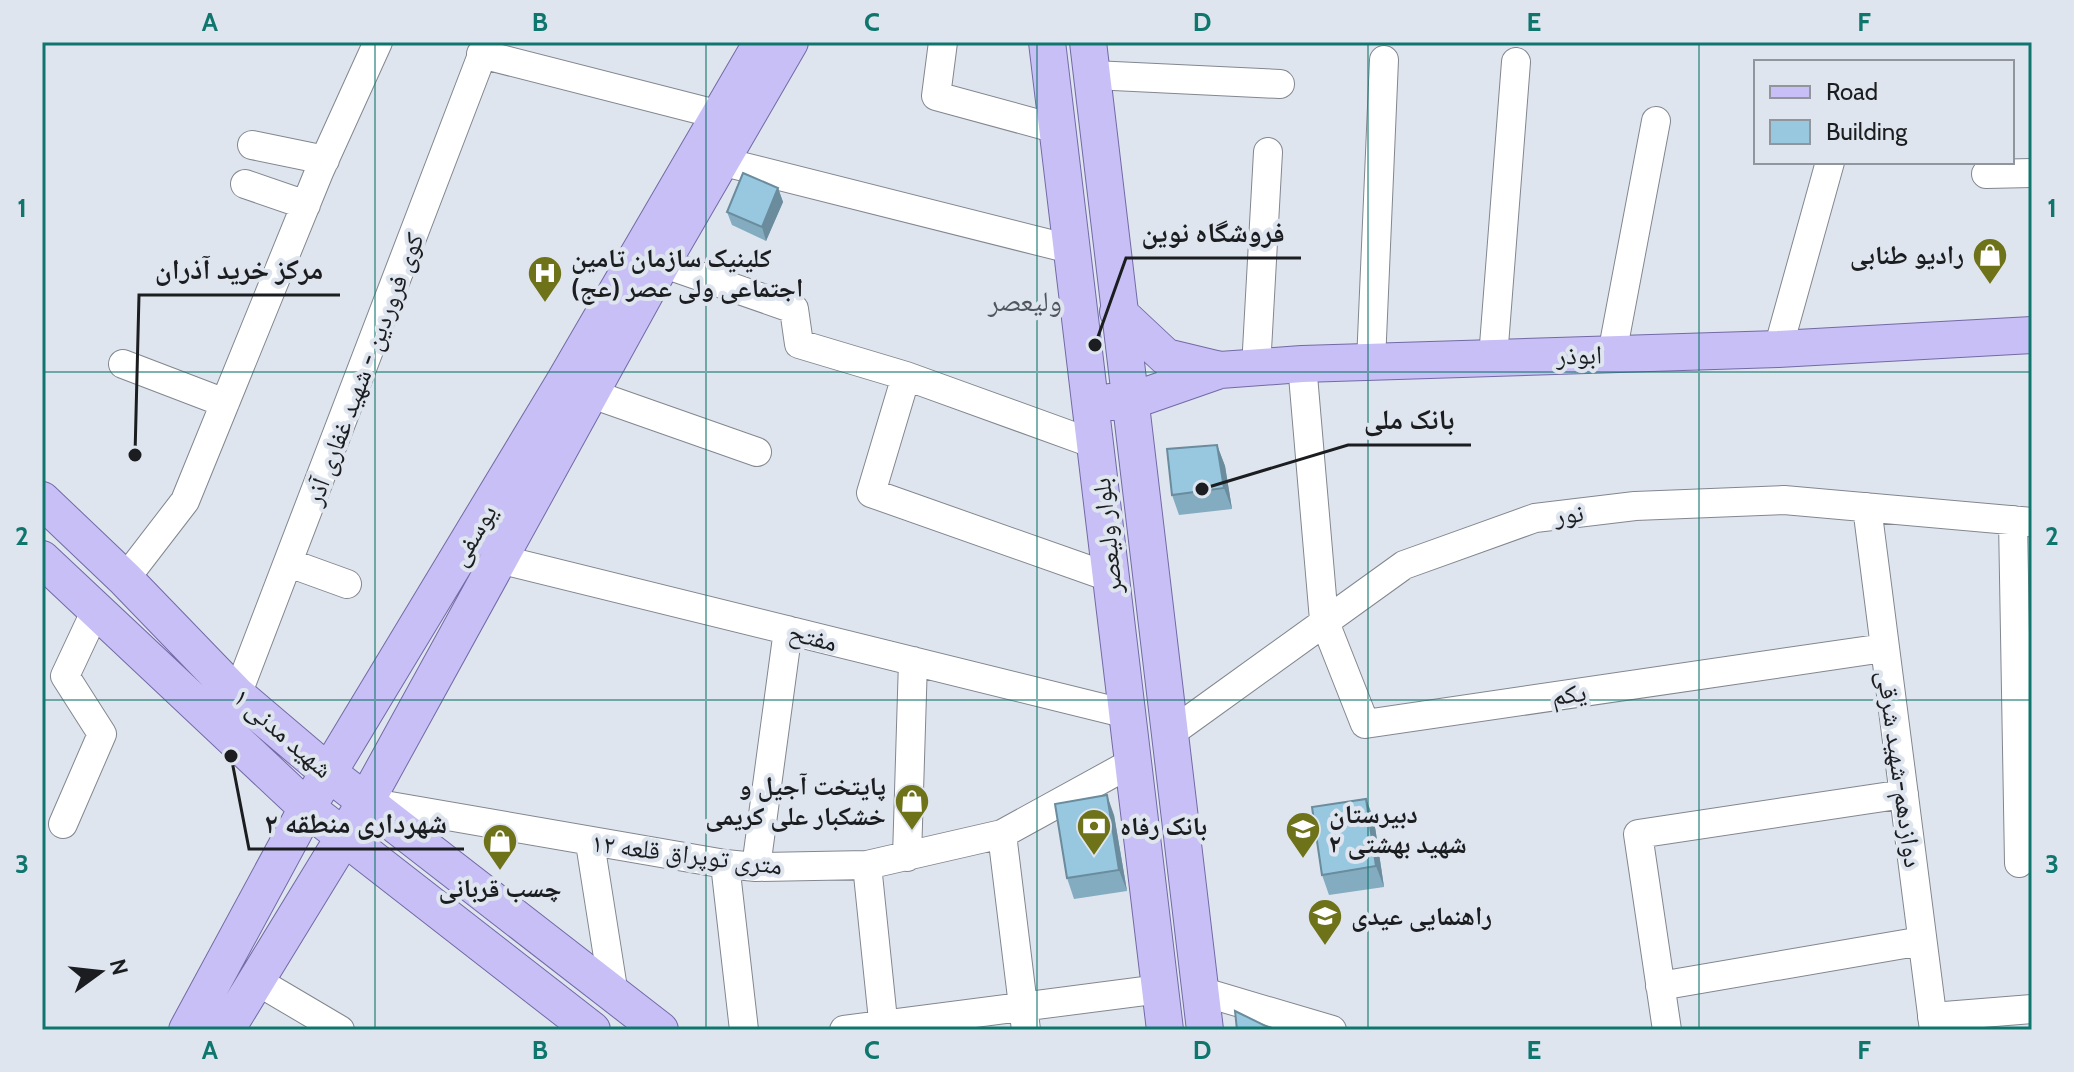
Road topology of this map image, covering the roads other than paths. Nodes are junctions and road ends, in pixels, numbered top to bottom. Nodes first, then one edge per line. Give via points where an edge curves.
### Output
1 (378, 42) edge
2 (762, 42) edge
3 (790, 42) edge
4 (943, 42) edge
5 (1047, 42) edge
6 (484, 48) edge
7 (1090, 58) edge
8 (1384, 60) dead end
9 (1516, 62) dead end
10 (1280, 84) dead end
11 (720, 115) junction
12 (1656, 121) dead end
13 (1057, 129) junction
14 (252, 145) dead end
15 (1268, 152) dead end
16 (325, 160) junction
17 (724, 162) junction
18 (1829, 164) edge
19 (2032, 173) edge
20 (1986, 174) dead end
21 (245, 184) dead end
22 (306, 205) junction
23 (1074, 250) junction
24 (662, 263) junction
25 (1118, 312) junction
26 (2032, 335) edge
27 (1778, 349) junction
28 (1612, 354) junction
29 (1493, 358) junction
30 (1371, 362) junction
31 (123, 364) dead end
32 (1302, 364) junction
33 (1256, 368) junction
34 (1220, 370) junction
35 (906, 376) junction
36 (578, 388) junction
37 (1131, 401) junction
38 (225, 403) junction
39 (1093, 403) junction
40 (1097, 445) junction
41 (757, 452) dead end
42 (42, 500) edge
43 (1867, 507) junction
44 (2022, 521) edge
45 (69, 526) junction
46 (42, 557) edge
47 (499, 559) junction
48 (289, 563) junction
49 (1112, 578) junction
50 (125, 579) junction
51 (347, 584) dead end
52 (95, 612) junction
53 (1324, 620) junction
54 (788, 630) junction
55 (1884, 648) junction
56 (913, 661) junction
57 (237, 695) junction
58 (1127, 714) junction
59 (1168, 735) junction
60 (1133, 762) junction
61 (330, 774) junction
62 (1904, 794) junction
63 (366, 801) junction
64 (307, 808) junction
65 (63, 824) dead end
66 (1002, 834) junction
67 (345, 836) junction
68 (590, 843) junction
69 (907, 857) junction
70 (2019, 863) dead end
71 (725, 864) junction
72 (867, 865) junction
73 (756, 867) junction
74 (1922, 941) junction
75 (257, 981) junction
76 (1660, 986) junction
77 (1160, 989) junction
78 (1200, 991) junction
79 (614, 995) junction
80 (2032, 1009) edge
81 (1025, 1018) edge
82 (1933, 1024) edge
83 (884, 1027) edge
84 (191, 1028) edge
85 (226, 1030) edge
86 (340, 1030) edge
87 (592, 1030) edge
88 (660, 1030) edge
89 (744, 1030) edge
90 (844, 1030) edge
91 (1165, 1030) edge
92 (1205, 1030) edge
93 (1332, 1030) edge
94 (1667, 1030) edge

1 - 16 street
2 - 11 main road, یوسفی
3 - 17 main road, یوسفی
4 - 13 street via 936,96
5 - 13 main road, بلوار ولیعصر
6 - 11 street
6 - 48 street, کوی فروردین - شهید غفاری آذر
7 - 10 street
7 - 25 main road, بلوار ولیعصر
8 - 30 street
9 - 29 street
11 - 36 main road, یوسفی
12 - 28 street
13 - 23 main road, بلوار ولیعصر
14 - 16 street
15 - 33 street
16 - 22 street
17 - 23 street
17 - 24 main road, یوسفی
18 - 27 street
19 - 20 street
21 - 22 street
22 - 38 street
23 - 39 main road, بلوار ولیعصر
24 - 35 street via 794,309 799,344
24 - 36 main road, یوسفی
25 - 34 main road via 1166,357
25 - 37 main road, بلوار ولیعصر
26 - 27 main road, ابوذر
27 - 28 main road, ابوذر
28 - 29 main road, ابوذر
29 - 30 main road, ابوذر
30 - 32 main road, ابوذر
31 - 38 street
32 - 33 main road, ابوذر
32 - 53 street
33 - 34 main road, ابوذر
34 - 37 main road, ابوذر
35 - 40 street
35 - 49 street via 871,493
36 - 41 street
36 - 47 main road, یوسفی
36 - 61 main road, یوسفی
37 - 39 main road, ابوذر
37 - 59 main road, بلوار ولیعصر
38 - 50 street via 185,501
39 - 40 main road, بلوار ولیعصر
40 - 49 main road, بلوار ولیعصر
42 - 45 main road, شهید مدنی ۱
43 - 44 street, نور
43 - 53 street, نور via 1784,500 1635,506 1535,518 1404,565
43 - 55 street, دوازدهم-شهید شرقی
44 - 70 street
45 - 46 main road
45 - 50 main road, شهید مدنی ۱
46 - 52 main road, شهید مدنی ۱
47 - 54 street, مفتح
47 - 63 main road, یوسفی
48 - 51 street
48 - 57 street, کوی فروردین - شهید غفاری آذر
49 - 58 main road, بلوار ولیعصر
50 - 52 main road
50 - 57 main road, شهید مدنی ۱
52 - 64 main road, شهید مدنی ۱
52 - 65 street via 65,676 102,734
53 - 55 street, یکم via 1365,724
53 - 59 street, نور
54 - 56 street, مفتح
54 - 73 street
55 - 62 street, دوازدهم-شهید شرقی
56 - 58 street, مفتح
56 - 69 street
57 - 61 main road, شهید مدنی ۱
58 - 60 main road, بلوار ولیعصر
59 - 60 main road
59 - 78 main road, بلوار ولیعصر
60 - 66 street, ۱۲ متری توپراق قلعه
60 - 77 main road, بلوار ولیعصر
61 - 63 main road, شهید مدنی ۱
61 - 64 main road, یوسفی
62 - 74 street, دوازدهم-شهید شرقی
62 - 76 street via 1638,834
63 - 67 main road, یوسفی
63 - 68 street, ۱۲ متری توپراق قلعه
63 - 79 main road, شهید مدنی ۱
64 - 67 main road, شهید مدنی ۱
64 - 84 main road, یوسفی
66 - 69 street, ۱۲ متری توپراق قلعه
66 - 81 street
67 - 75 main road, یوسفی
67 - 87 main road, شهید مدنی ۱
68 - 71 street, ۱۲ متری توپراق قلعه
68 - 79 street
69 - 72 street, ۱۲ متری توپراق قلعه
71 - 73 street, ۱۲ متری توپراق قلعه
71 - 89 street
72 - 73 street, ۱۲ متری توپراق قلعه
72 - 83 street
74 - 76 street
74 - 82 street, دوازدهم-شهید شرقی
75 - 85 main road, یوسفی
75 - 86 street
76 - 94 street
77 - 81 street
77 - 91 main road, بلوار ولیعصر
78 - 92 main road, بلوار ولیعصر
78 - 93 street
79 - 88 main road, شهید مدنی ۱
80 - 82 street
81 - 83 street
83 - 90 street

